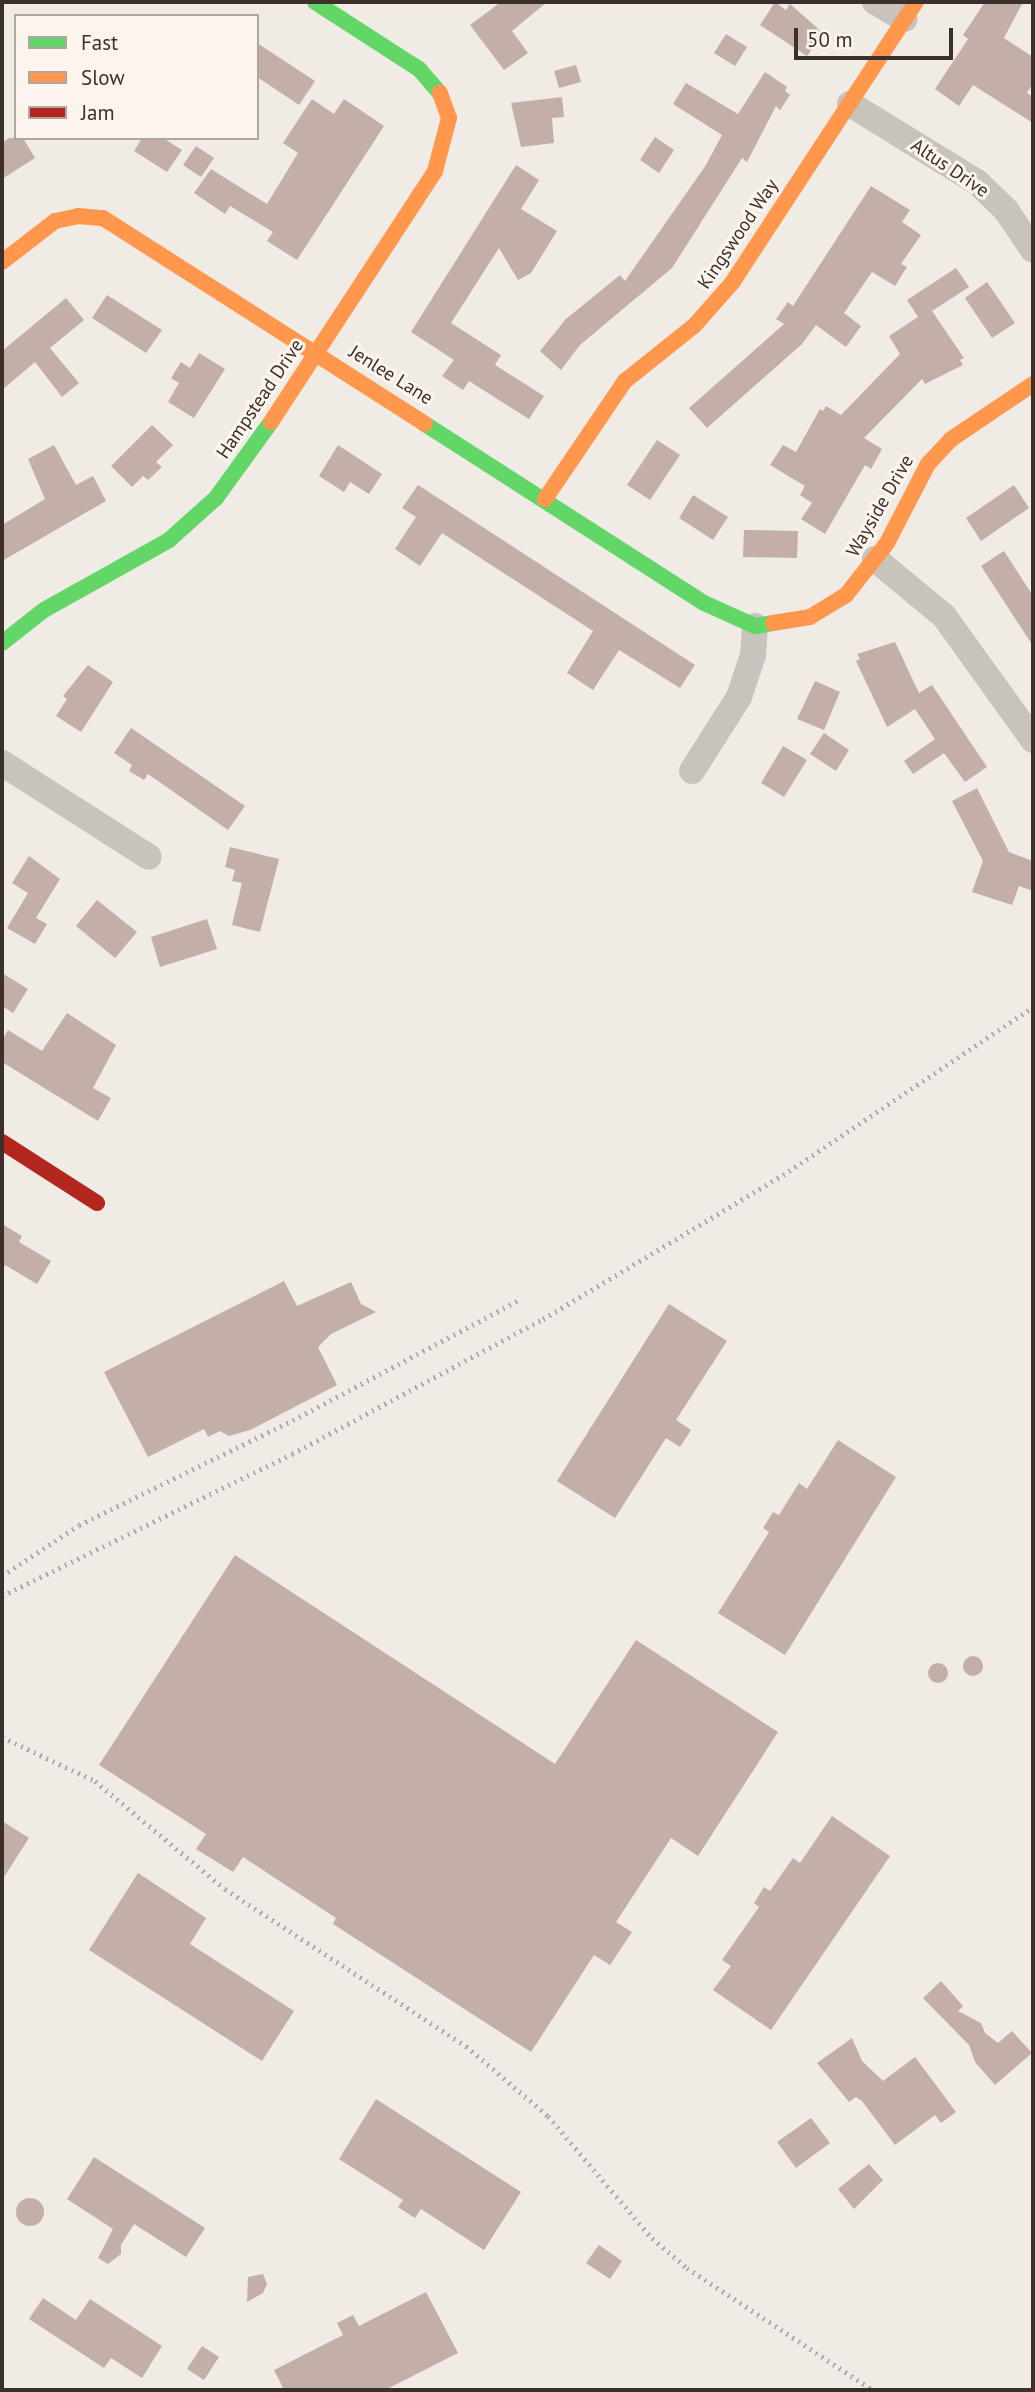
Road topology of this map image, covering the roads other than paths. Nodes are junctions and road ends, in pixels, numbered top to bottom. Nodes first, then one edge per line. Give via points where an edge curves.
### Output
1 (315, 2) edge
2 (875, 2) edge
3 (910, 10) edge
4 (850, 104) junction
5 (1033, 250) edge
6 (2, 262) edge
7 (317, 353) junction
8 (1033, 384) edge
9 (545, 499) junction
10 (875, 559) junction
11 (755, 626) junction
12 (2, 643) edge
13 (1033, 740) edge
14 (2, 763) edge
15 (692, 771) dead end
16 (149, 857) dead end
17 (2, 1142) edge
18 (97, 1203) dead end

1 - 7 street, Hampstead Drive via 418,69 442,94 448,129 435,171
2 - 3 street
3 - 4 street, Kingswood Way
4 - 5 street, Altus Drive via 977,182 1006,210
4 - 9 street, Kingswood Way via 726,292 694,326 625,381
6 - 7 street, Jenlee Lane via 55,221 78,216 103,218
7 - 9 street, Jenlee Lane
7 - 12 street, Hampstead Drive via 242,467 193,520 135,562 44,610
8 - 10 street, Wayside Drive via 950,440 928,464
9 - 11 street, Jenlee Lane via 704,603
10 - 11 street, Wayside Drive via 854,587 829,608 810,617
10 - 13 street via 944,616
11 - 15 street via 753,655 739,697
14 - 16 street
17 - 18 street

